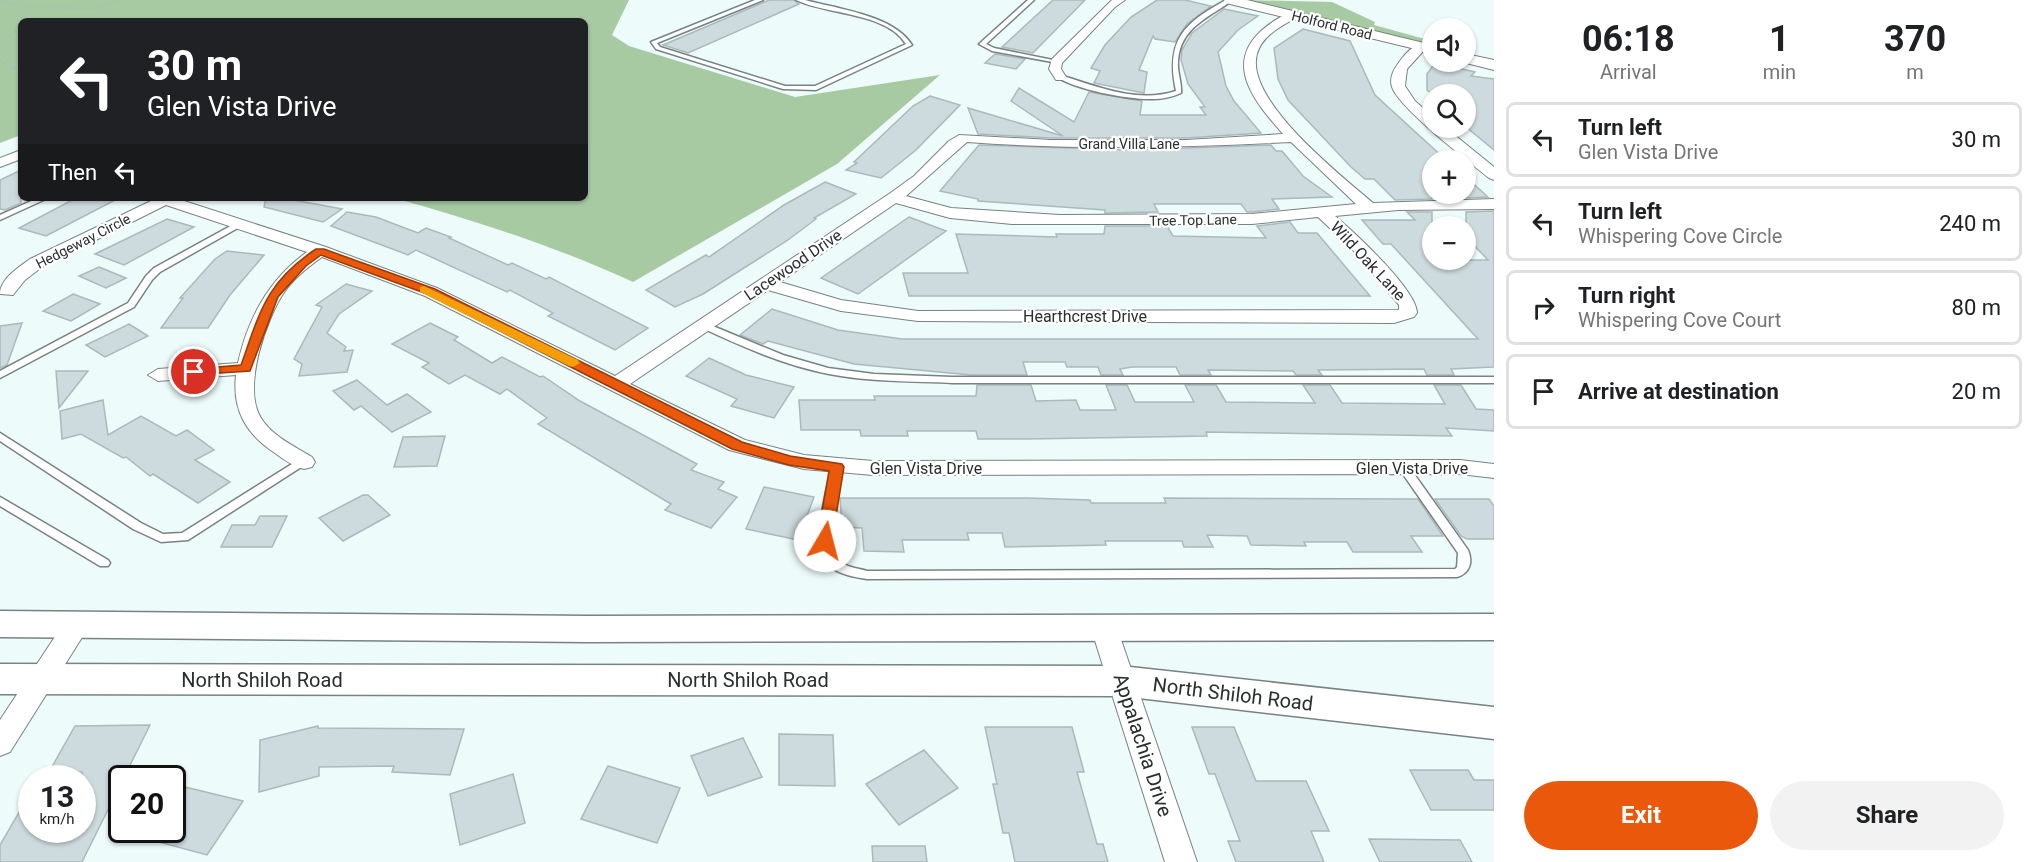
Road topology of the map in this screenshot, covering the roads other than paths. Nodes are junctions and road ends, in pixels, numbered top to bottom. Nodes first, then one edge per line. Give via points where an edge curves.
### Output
1 (760, 0) edge
2 (799, 0) edge
3 (1031, 0) edge
4 (1120, 0) edge
5 (1230, 0) edge
6 (1293, 15) junction
7 (1422, 47) edge
8 (1422, 52) edge
9 (1476, 60) edge
10 (1056, 62) junction
11 (1494, 65) edge
12 (1060, 77) joint
13 (1422, 113) edge
14 (964, 138) joint
15 (1294, 138) junction
16 (1450, 138) edge
17 (18, 155) edge
18 (0, 163) edge
19 (1494, 175) edge
20 (894, 197) junction
21 (37, 201) edge
22 (158, 201) edge
23 (168, 201) edge
24 (1494, 204) edge
25 (1369, 207) junction
26 (1321, 212) junction
27 (0, 218) edge
28 (239, 225) junction
29 (320, 251) junction
30 (767, 283) junction
31 (7, 291) dead end
32 (1408, 313) joint
33 (703, 326) junction
34 (246, 368) junction
35 (0, 375) edge
36 (158, 375) dead end
37 (1494, 380) edge
38 (616, 384) junction
39 (0, 436) edge
40 (304, 462) joint
41 (837, 467) junction
42 (1403, 467) junction
43 (1494, 471) edge
44 (0, 501) edge
45 (104, 563) dead end
46 (0, 624) edge
47 (77, 624) junction
48 (1494, 627) edge
49 (1104, 628) junction
50 (0, 679) edge
51 (40, 679) junction
52 (1121, 681) junction
53 (1494, 723) edge
54 (0, 744) edge
55 (1182, 862) edge

1 - 2 lane via 654,42 658,48 801,90 816,88 909,45 908,37 892,27
3 - 10 lane via 982,44
4 - 10 street
5 - 6 street, Holford Road
5 - 12 lane via 1201,18 1180,40 1172,71 1179,92 1168,98 1084,86
6 - 7 street, Holford Road
6 - 15 street via 1259,38 1249,62 1249,75 1258,96
8 - 13 street via 1399,68 1397,79 1402,93
9 - 11 street
10 - 12 street
14 - 15 street, Grand Villa Lane via 1050,144 1186,144
14 - 20 street, Lacewood Drive via 919,180
15 - 25 street
16 - 19 street
17 - 18 street
20 - 26 street, Tree Top Lane via 950,213 1012,219 1241,219
20 - 30 street, Lacewood Drive
21 - 27 lane
22 - 31 street, Hedgeway Circle via 36,263
23 - 28 street, Glen Vista Drive
24 - 25 street, Tree Top Lane
25 - 26 street, Tree Top Lane
26 - 32 street, Wild Oak Lane via 1359,246 1408,304
28 - 29 street, Glen Vista Drive
28 - 35 lane via 157,270 131,305
29 - 34 street via 302,263 272,296
29 - 38 street, Glen Vista Drive via 431,292
30 - 32 street, Hearthcrest Drive via 854,309 918,316
30 - 33 street, Lacewood Drive
33 - 37 lane via 806,366 884,377
33 - 38 street, Lacewood Drive
34 - 36 street
34 - 40 street via 244,395 247,412 256,427
38 - 41 street, Glen Vista Drive via 737,446 789,460
39 - 40 lane via 161,538 184,537
41 - 42 street, Glen Vista Drive
41 - 42 lane via 825,541 831,560 843,569 867,575 1457,573 1463,569 1464,553
42 - 43 street, Glen Vista Drive
44 - 45 lane
46 - 47 main road
47 - 49 main road
47 - 51 street
48 - 49 main road
49 - 52 street, Appalachia Drive
50 - 51 main road, North Shiloh Road
51 - 52 main road, North Shiloh Road
51 - 54 street
52 - 53 main road, North Shiloh Road
52 - 55 street, Appalachia Drive

